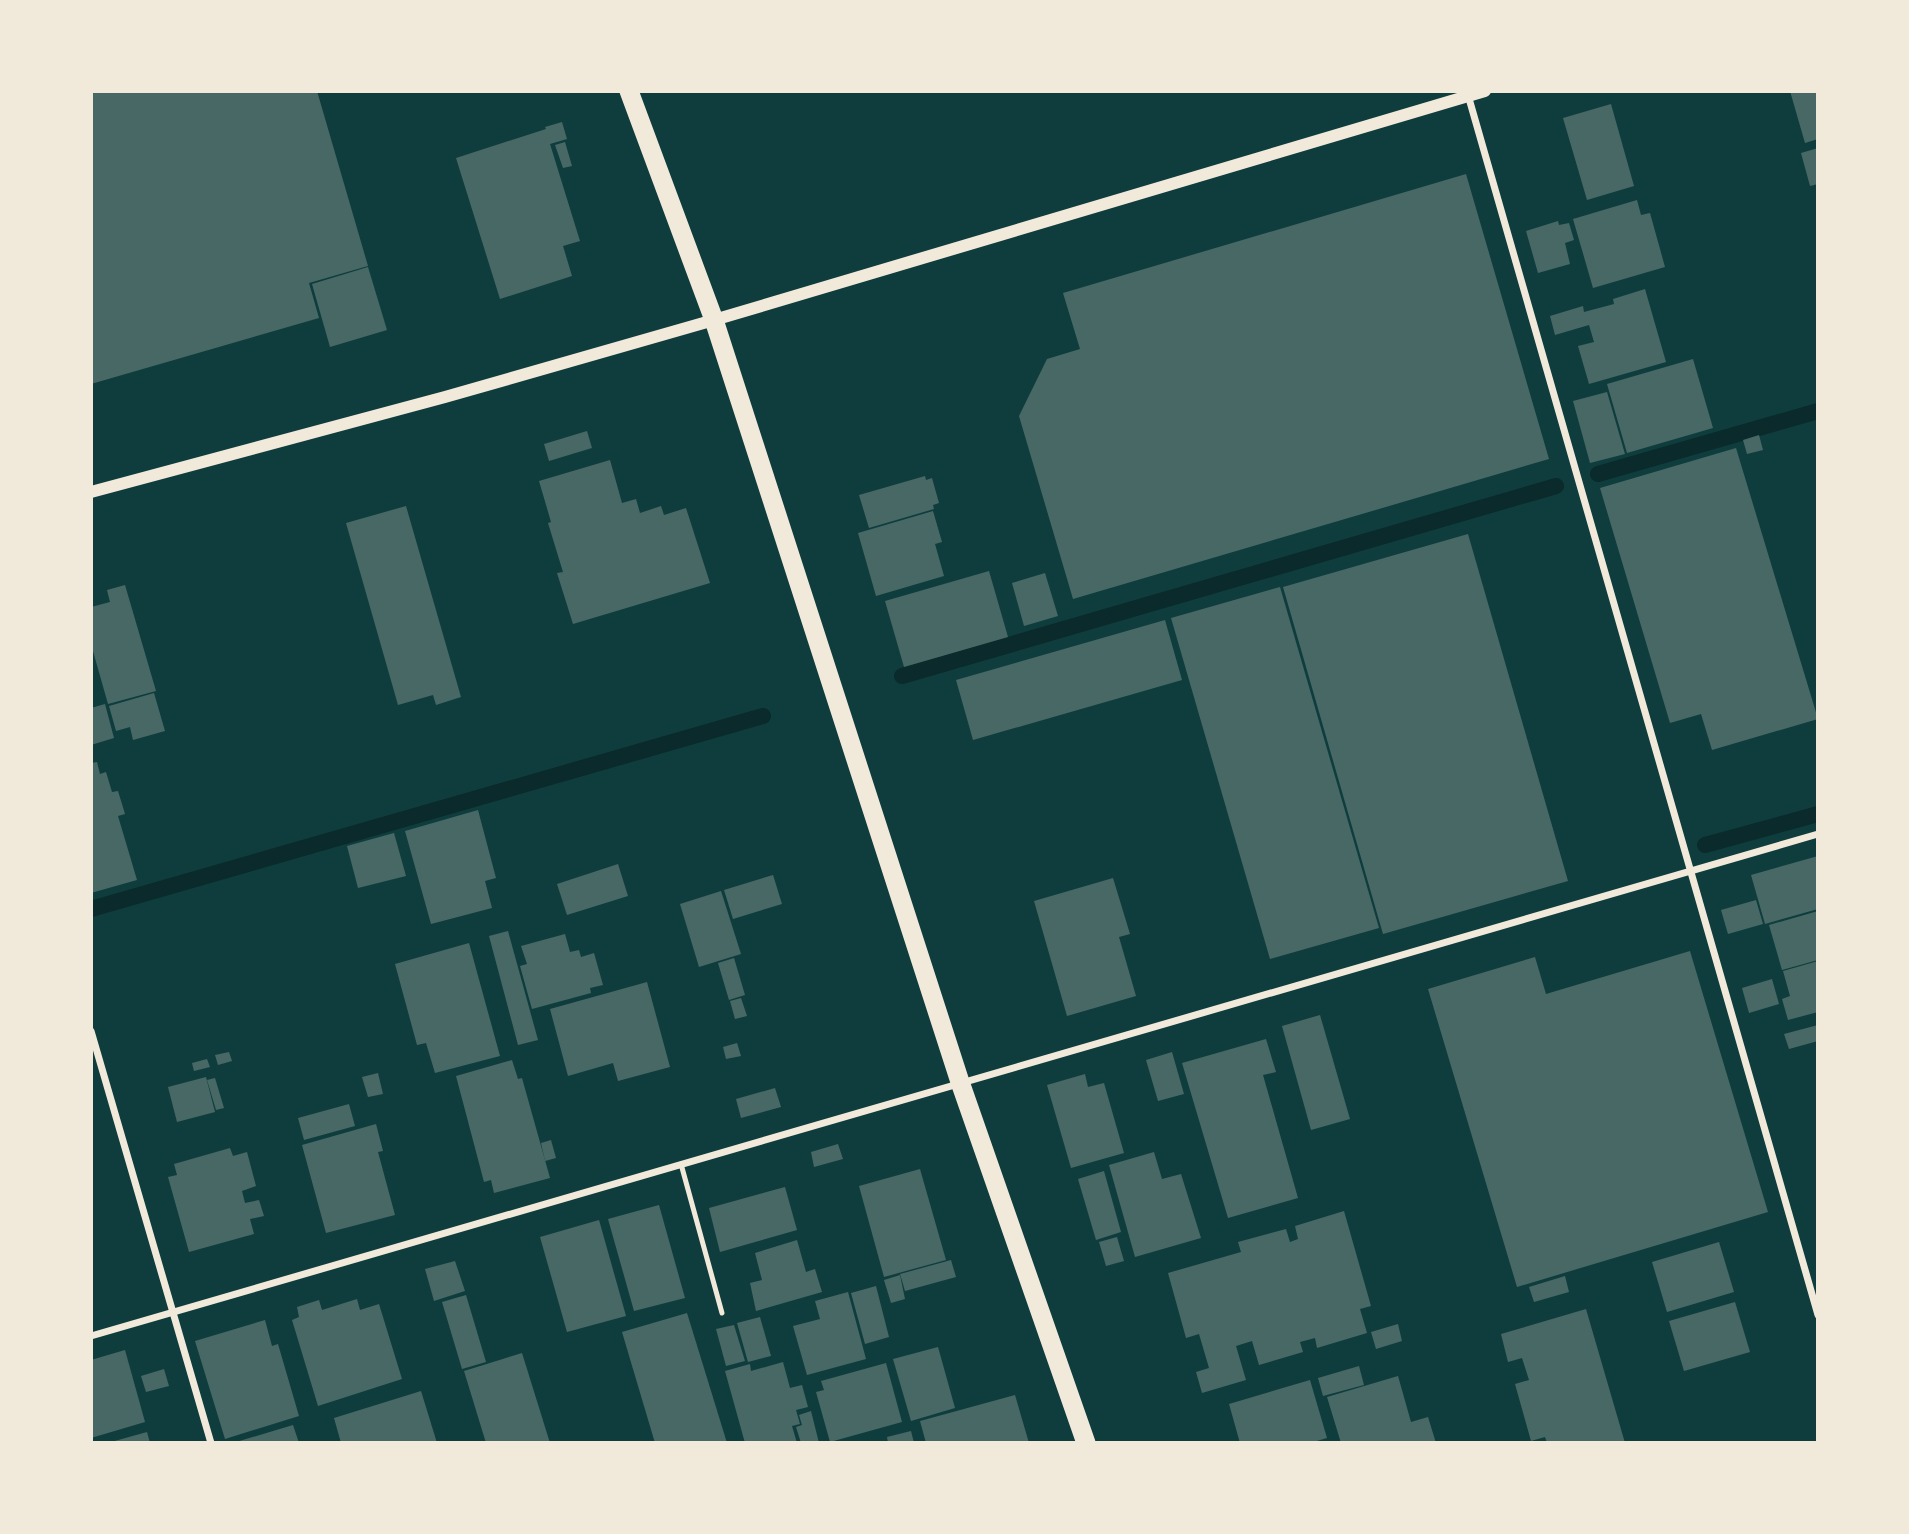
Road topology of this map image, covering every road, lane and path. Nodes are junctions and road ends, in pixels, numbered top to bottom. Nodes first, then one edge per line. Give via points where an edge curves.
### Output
1 (629, 91) edge
2 (1485, 91) edge
3 (1468, 93) edge
4 (714, 320) junction
5 (91, 492) edge
6 (1818, 834) edge
7 (1691, 871) junction
8 (91, 1031) edge
9 (960, 1082) junction
10 (681, 1164) junction
11 (173, 1312) junction
12 (722, 1313) dead end
13 (1818, 1315) edge
14 (91, 1336) edge
15 (211, 1443) edge
16 (1086, 1443) edge

1 - 4 highway
2 - 3 street
3 - 4 street
3 - 7 street
4 - 5 street
4 - 9 highway
6 - 7 street
7 - 9 street
7 - 13 street
8 - 11 street
9 - 10 street
9 - 16 highway
10 - 11 street
10 - 12 lane
11 - 14 street
11 - 15 street

